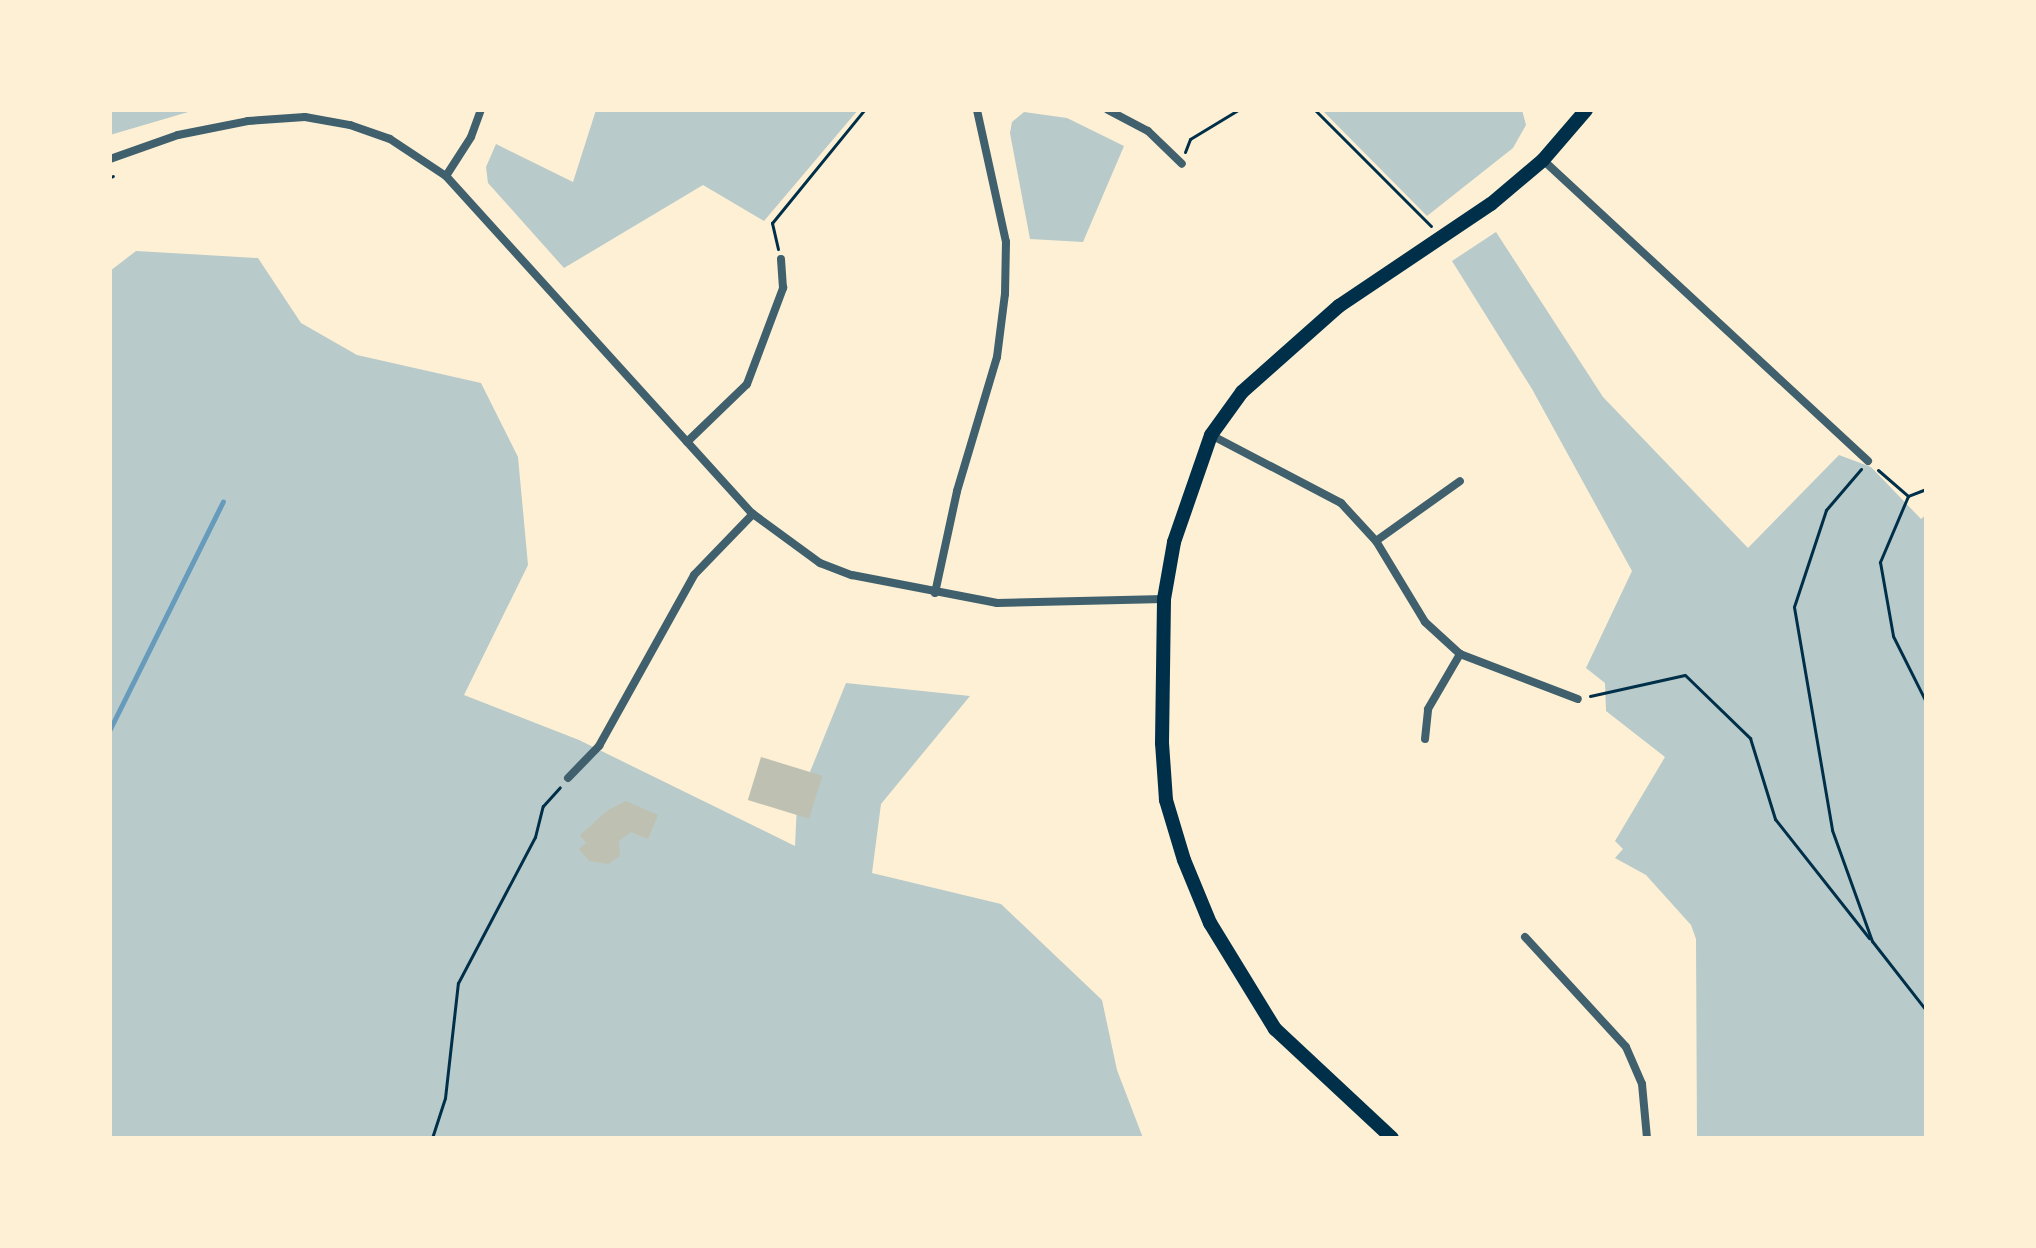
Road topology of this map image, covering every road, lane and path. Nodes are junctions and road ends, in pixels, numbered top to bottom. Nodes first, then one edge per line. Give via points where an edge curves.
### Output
1 (481, 110) edge
2 (864, 110) edge
3 (977, 110) edge
4 (1108, 110) edge
5 (1238, 110) edge
6 (1315, 110) edge
7 (1586, 110) edge
8 (110, 159) edge
9 (1543, 160) junction
10 (1182, 164) joint
11 (446, 176) junction
12 (1442, 237) junction
13 (781, 259) joint
14 (1211, 435) junction
15 (687, 442) junction
16 (1868, 461) junction
17 (1460, 481) dead end
18 (1926, 489) edge
19 (1908, 496) junction
20 (753, 514) junction
21 (1376, 541) junction
22 (935, 593) junction
23 (1164, 599) junction
24 (1460, 654) junction
25 (1578, 699) joint
26 (1926, 702) edge
27 (1425, 739) dead end
28 (568, 778) joint
29 (1525, 937) dead end
30 (1872, 941) junction
31 (1926, 1010) edge
32 (432, 1138) edge
33 (1392, 1138) edge
34 (1647, 1138) edge

1 - 11 street
2 - 13 path via 772,223
3 - 22 street via 1006,242 1005,294 997,357 957,491
4 - 10 street via 1148,131
5 - 10 path via 1190,139
6 - 12 path
7 - 9 main road
8 - 11 street via 178,135 248,121 305,117 390,139
9 - 12 main road
9 - 16 street
11 - 15 street
12 - 14 main road via 1339,306 1286,349 1242,392
13 - 15 street via 783,288 747,384
14 - 21 street via 1317,487 1341,503
14 - 23 main road via 1174,542
15 - 20 street
16 - 19 path
16 - 30 path via 1826,510 1794,607 1832,830
17 - 21 street
18 - 19 path
19 - 26 path via 1880,562 1893,636
20 - 22 street via 820,563
20 - 28 street via 694,575 599,746
21 - 24 street via 1425,622
22 - 23 street via 1033,606
23 - 33 main road via 1166,800 1210,923 1275,1029
24 - 25 street
24 - 27 street via 1428,709
25 - 30 path via 1685,675 1750,738 1775,819
28 - 32 path via 543,806 535,837 458,983 445,1098
29 - 34 street via 1626,1047 1642,1084
30 - 31 path

